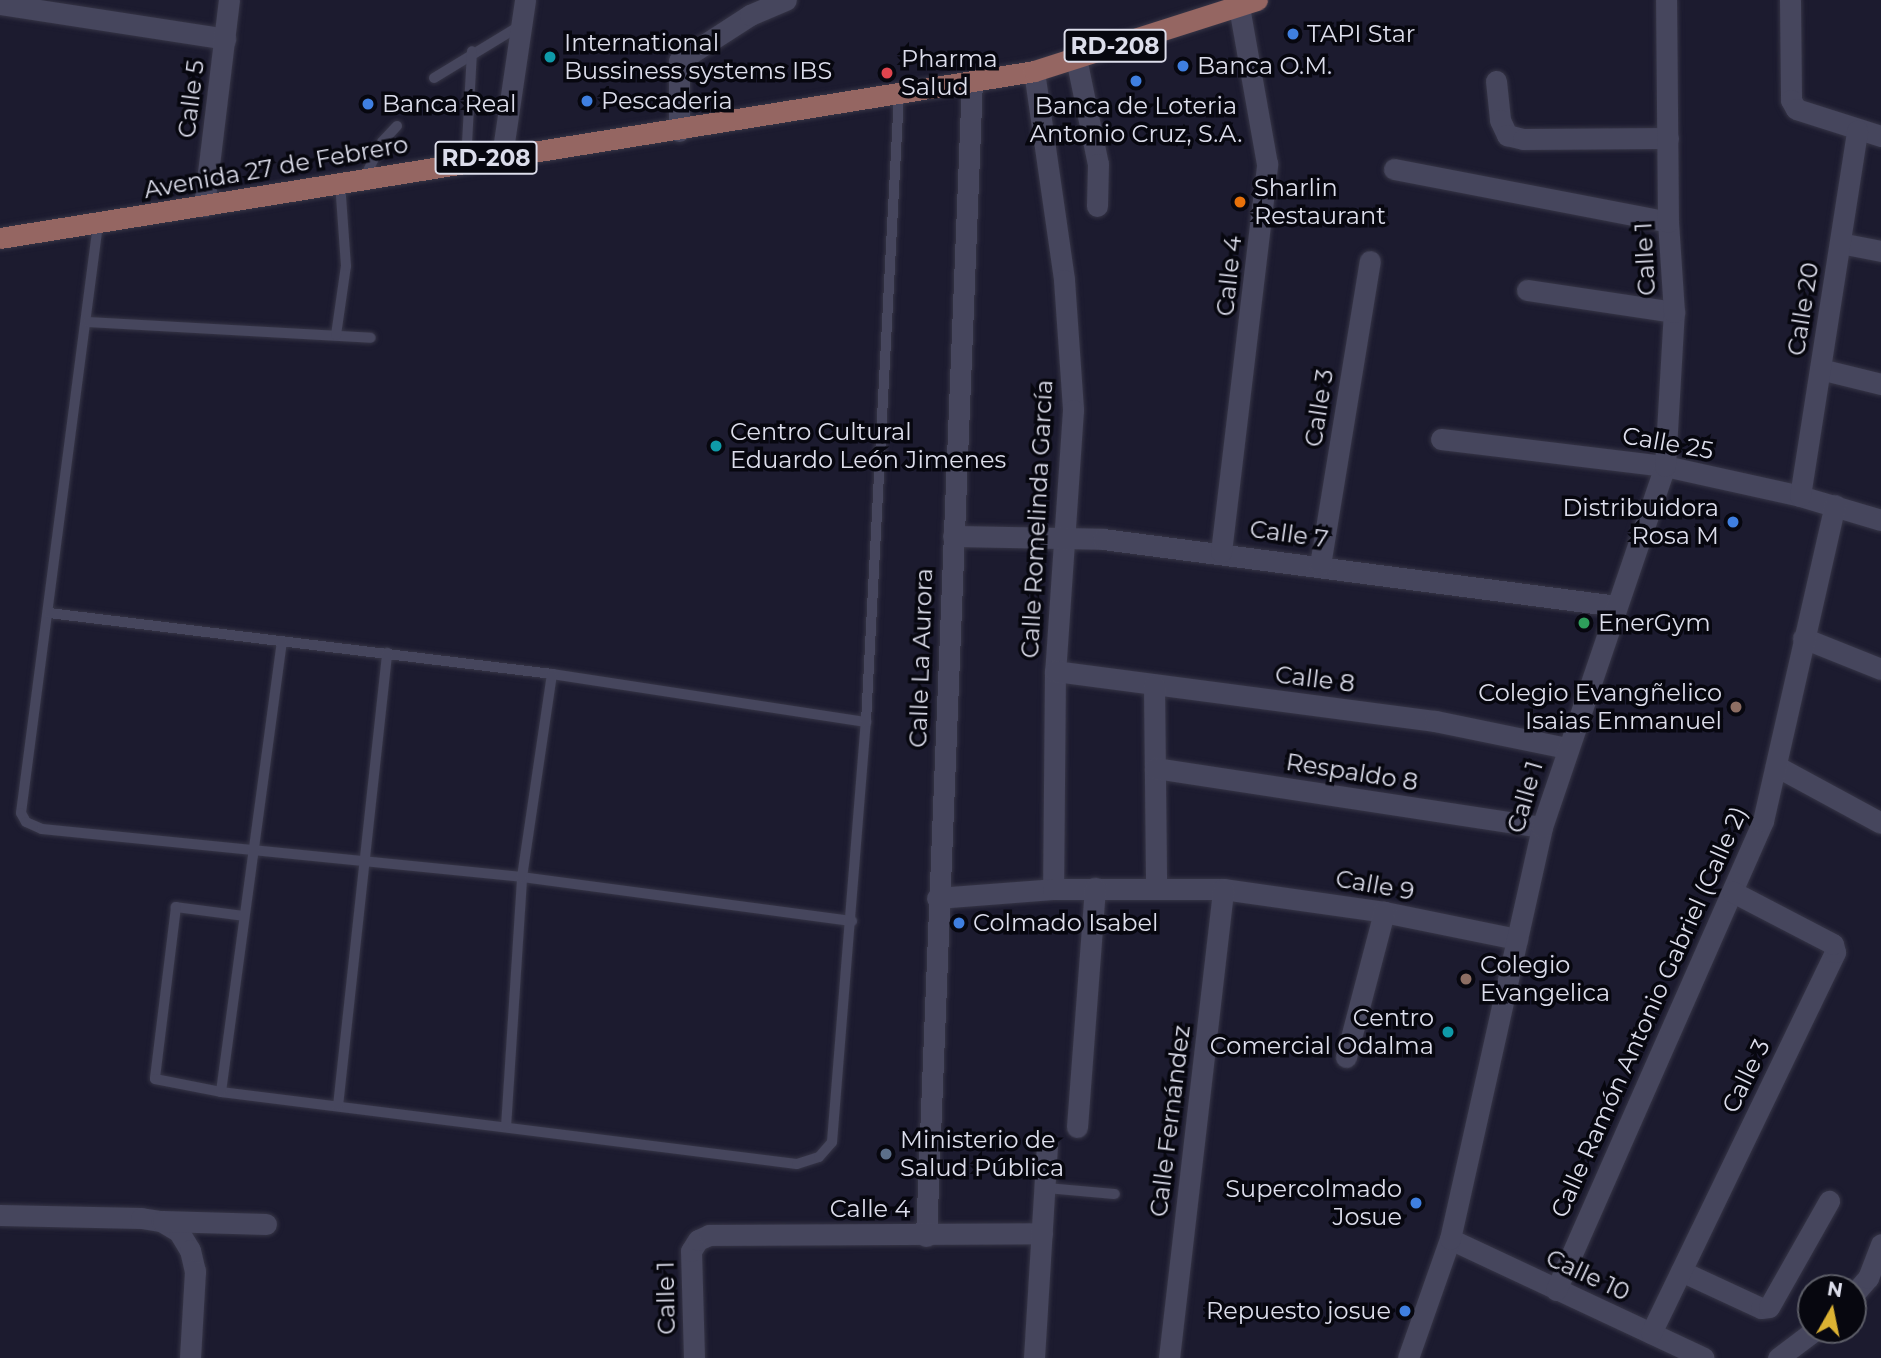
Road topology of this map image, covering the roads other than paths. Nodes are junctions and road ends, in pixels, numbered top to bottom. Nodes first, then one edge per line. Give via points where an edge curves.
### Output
1 (229, 0) edge
2 (525, 0) edge
3 (786, 0) edge
4 (1667, 0) edge
5 (1790, 0) edge
6 (0, 4) edge
7 (1248, 4) edge
8 (750, 8) edge
9 (522, 24) junction
10 (226, 38) junction
11 (472, 51) junction
12 (1076, 58) junction
13 (1034, 71) junction
14 (434, 78) dead end
15 (1496, 81) dead end
16 (972, 82) junction
17 (899, 94) junction
18 (397, 126) dead end
19 (1857, 130) junction
20 (679, 131) junction
21 (1881, 136) edge
22 (1668, 138) junction
23 (502, 156) junction
24 (466, 162) junction
25 (1394, 169) dead end
26 (364, 179) junction
27 (340, 183) junction
28 (204, 205) junction
29 (1097, 206) dead end
30 (1668, 222) junction
31 (98, 224) junction
32 (0, 238) edge
33 (1840, 243) junction
34 (1881, 251) edge
35 (1370, 261) dead end
36 (1527, 290) dead end
37 (1674, 312) junction
38 (88, 322) junction
39 (336, 335) junction
40 (372, 338) dead end
41 (1820, 369) junction
42 (1881, 384) edge
43 (1441, 439) dead end
44 (1665, 466) junction
45 (1800, 496) junction
46 (1835, 505) junction
47 (1881, 520) edge
48 (953, 536) junction
49 (1061, 539) junction
50 (1221, 552) junction
51 (1320, 565) junction
52 (1617, 606) junction
53 (49, 613) junction
54 (1804, 638) junction
55 (282, 641) junction
56 (387, 653) junction
57 (1881, 669) edge
58 (1055, 671) junction
59 (552, 674) junction
60 (1154, 685) junction
61 (866, 722) junction
62 (1567, 748) junction
63 (1776, 766) junction
64 (1154, 768) junction
65 (1881, 823) edge
66 (1542, 827) junction
67 (252, 850) junction
68 (363, 864) junction
69 (522, 877) junction
70 (1095, 888) junction
71 (1156, 888) junction
72 (1053, 889) junction
73 (1223, 889) junction
74 (1733, 892) junction
75 (937, 898) junction
76 (1384, 912) junction
77 (244, 916) junction
78 (852, 921) junction
79 (1517, 939) junction
80 (1346, 1057) dead end
81 (221, 1092) junction
82 (338, 1106) junction
83 (506, 1127) junction
84 (1077, 1127) dead end
85 (1047, 1145) dead end
86 (1046, 1188) junction
87 (1115, 1194) dead end
88 (1829, 1201) dead end
89 (0, 1215) edge
90 (161, 1221) junction
91 (266, 1224) dead end
92 (1042, 1233) junction
93 (926, 1236) junction
94 (1450, 1239) junction
95 (698, 1240) joint
96 (1881, 1244) edge
97 (1681, 1271) junction
98 (1867, 1279) edge
99 (1556, 1290) junction
100 (1651, 1333) junction
101 (1797, 1344) edge
102 (190, 1358) edge
103 (694, 1358) edge
104 (1034, 1358) edge
105 (1169, 1358) edge
106 (1408, 1358) edge
107 (1704, 1358) edge
108 (1779, 1358) edge

1 - 10 street, Calle 5
2 - 9 street
3 - 8 street
4 - 22 street, Calle 1
5 - 19 street via 1791,100 1804,113
6 - 10 street
7 - 12 main road, Avenida 27 de Febrero / RD-208
7 - 50 street, Calle 4 via 1268,164
8 - 20 street via 679,61
9 - 11 lane
9 - 23 street
10 - 28 street, Calle 5
11 - 14 lane
11 - 24 lane
12 - 13 main road, Avenida 27 de Febrero / RD-208
12 - 29 street via 1098,164
13 - 16 main road, Avenida 27 de Febrero / RD-208
13 - 49 street, Calle Romelinda García via 1064,280 1072,389
15 - 22 street via 1500,120 1507,135 1523,139
16 - 17 main road, Avenida 27 de Febrero / RD-208
16 - 48 street, Calle La Aurora
17 - 20 main road, Avenida 27 de Febrero / RD-208
17 - 61 lane
18 - 26 lane via 382,142
19 - 21 street
19 - 33 street, Calle 20
20 - 23 main road, Avenida 27 de Febrero / RD-208
22 - 30 street, Calle 1
23 - 24 main road, Avenida 27 de Febrero / RD-208
24 - 26 main road, Avenida 27 de Febrero / RD-208
25 - 30 street
26 - 27 main road, Avenida 27 de Febrero / RD-208
27 - 28 main road, Avenida 27 de Febrero / RD-208
27 - 39 lane via 346,266
28 - 31 main road, Avenida 27 de Febrero / RD-208
30 - 37 street, Calle 1
31 - 32 main road, Avenida 27 de Febrero / RD-208
31 - 38 lane
33 - 34 street
33 - 41 street, Calle 20
35 - 51 street, Calle 3
36 - 37 street
37 - 44 street, Calle 1
38 - 39 lane
38 - 53 lane
39 - 40 lane
41 - 42 street
41 - 45 street, Calle 20
43 - 44 street, Calle 25
44 - 45 street, Calle 25
44 - 52 street, Calle 1
45 - 46 street, Calle 25
46 - 47 street, Calle 25
46 - 54 street, Calle Ramón Antonio Gabriel (Calle 2)
48 - 49 street, Calle 7
48 - 75 street, Calle La Aurora
49 - 50 street, Calle 7
49 - 58 street, Calle Romelinda García
50 - 51 street, Calle 7
51 - 52 street, Calle 7
52 - 62 street, Calle 1
53 - 55 lane
53 - 67 lane via 21,813 26,822 42,829
54 - 57 street
54 - 63 street, Calle Ramón Antonio Gabriel (Calle 2)
55 - 56 lane
55 - 67 lane
56 - 59 lane
56 - 68 lane
58 - 60 street, Calle 8
58 - 72 street, Calle Romelinda García
59 - 61 lane
59 - 69 lane
60 - 62 street, Calle 8 via 1435,721
60 - 64 street
61 - 78 lane
62 - 66 street, Calle 1
63 - 65 street
63 - 74 street, Calle Ramón Antonio Gabriel (Calle 2) via 1763,821
64 - 66 street, Respaldo 8
64 - 71 street
66 - 79 street, Calle 1
67 - 68 lane
67 - 77 lane
68 - 69 lane
68 - 82 lane
69 - 78 lane
69 - 83 lane
70 - 71 street
70 - 72 street
70 - 84 street
71 - 73 street, Calle 9
72 - 75 street
73 - 76 street, Calle 9
73 - 105 street, Calle Fernández
74 - 97 street, Calle 3 via 1833,944 1835,953
74 - 99 street, Calle Ramón Antonio Gabriel (Calle 2)
75 - 93 street, Calle La Aurora
76 - 79 street, Calle 9
76 - 80 street
77 - 81 lane
77 - 81 lane via 176,907 155,1079
78 - 83 lane via 832,1142 819,1157 797,1164
79 - 94 street, Calle 1
81 - 82 lane
82 - 83 lane
85 - 86 street
86 - 87 lane
86 - 92 street
88 - 97 street via 1769,1307 1761,1308
89 - 90 street
90 - 91 street
90 - 102 street via 179,1232 195,1271
92 - 93 street, Calle 4
92 - 104 street
93 - 95 street, Calle 4 via 709,1235
94 - 99 street, Calle 10
94 - 106 street, Calle 1
95 - 103 street, Calle 1 via 691,1251
96 - 98 street
97 - 100 street, Calle 3
99 - 100 street, Calle 10
100 - 107 street, Calle 10
101 - 108 street

